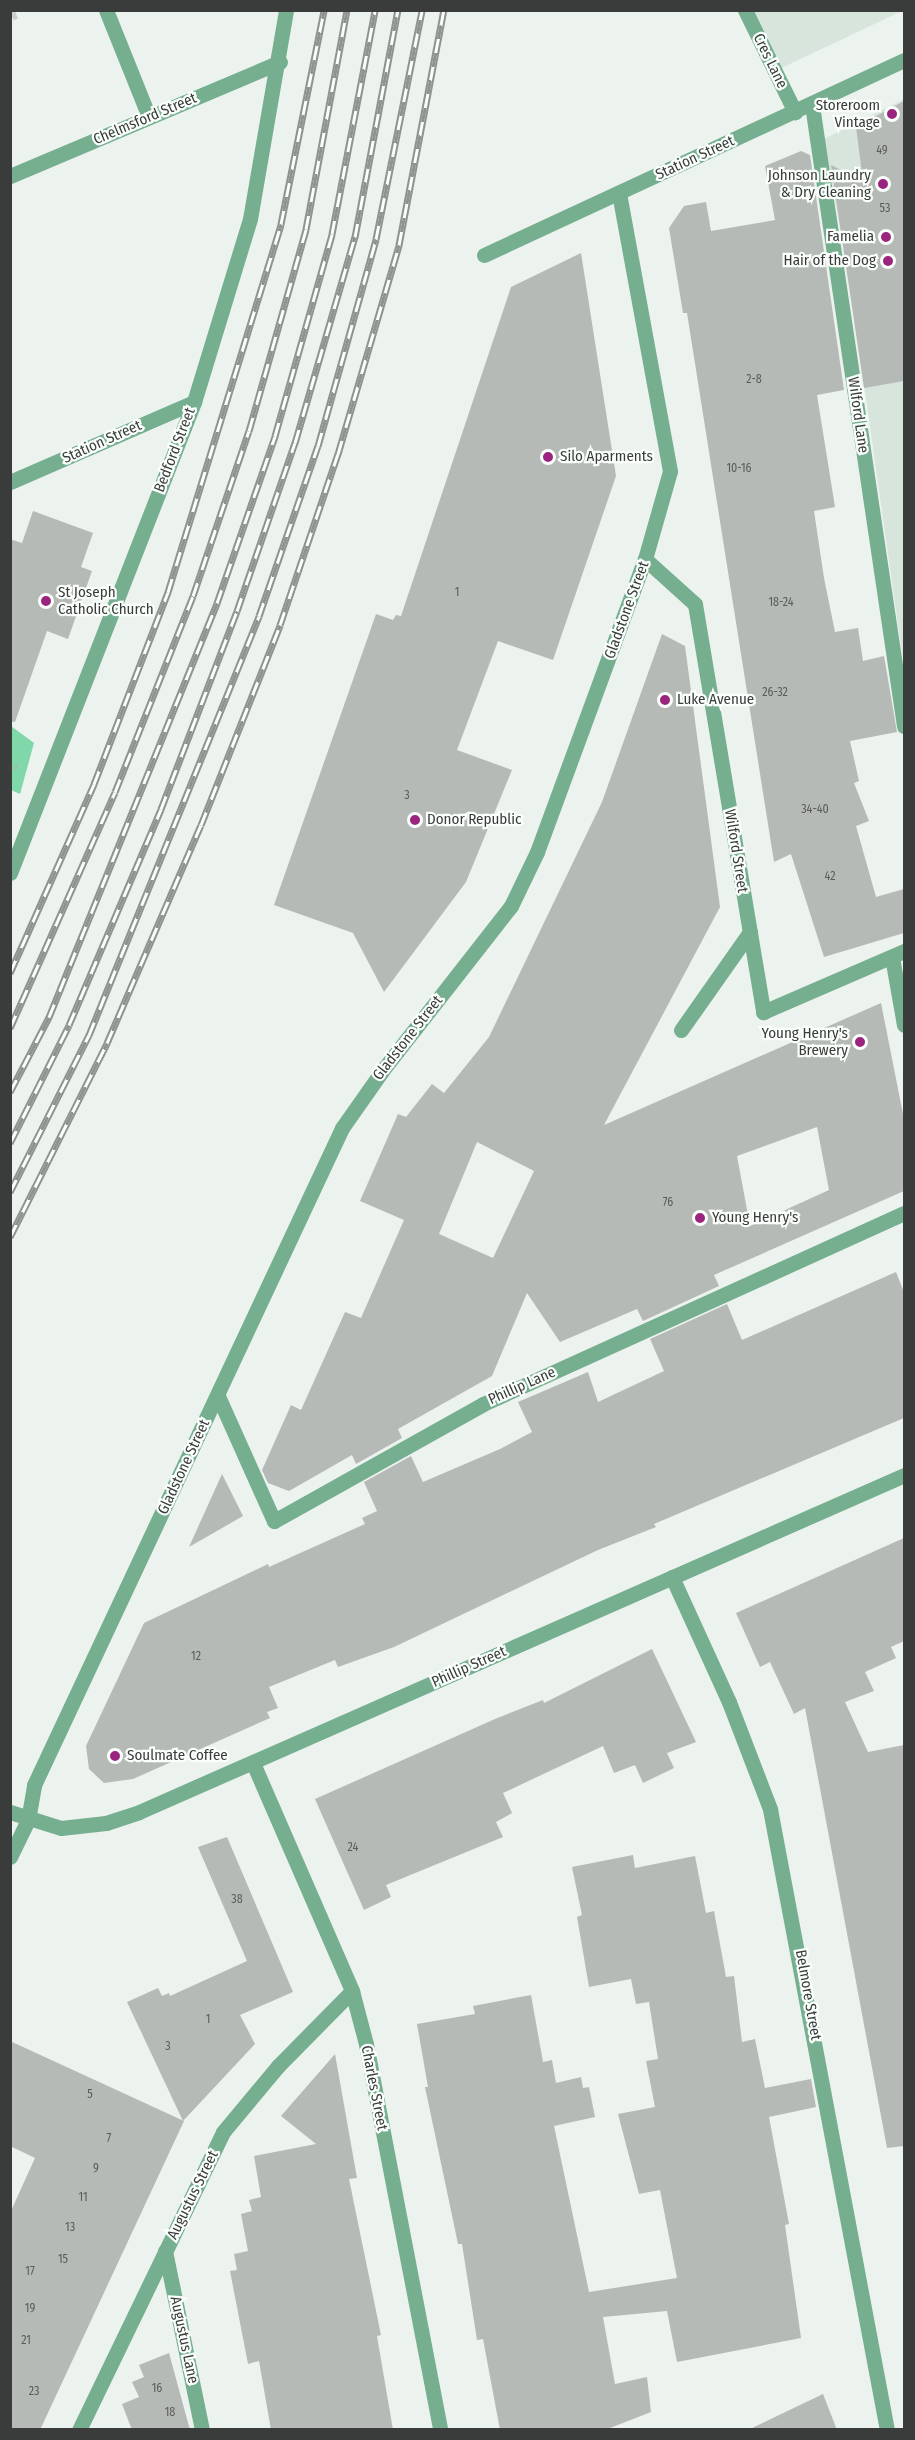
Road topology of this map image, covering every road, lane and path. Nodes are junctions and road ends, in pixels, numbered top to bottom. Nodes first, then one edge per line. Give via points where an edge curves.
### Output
1 (106, 10) edge
2 (286, 10) edge
3 (745, 10) edge
4 (904, 60) edge
5 (280, 62) junction
6 (812, 105) junction
7 (795, 112) junction
8 (149, 117) junction
9 (10, 176) edge
10 (620, 193) junction
11 (484, 255) dead end
12 (194, 402) junction
13 (10, 482) edge
14 (645, 559) junction
15 (904, 726) edge
16 (10, 873) edge
17 (750, 932) junction
18 (898, 954) edge
19 (904, 1025) edge
20 (681, 1030) dead end
21 (904, 1213) edge
22 (218, 1396) junction
23 (903, 1479) edge
24 (672, 1578) junction
25 (253, 1763) junction
26 (10, 1812) edge
27 (28, 1820) junction
28 (10, 1857) edge
29 (351, 1991) junction
30 (165, 2251) junction
31 (78, 2430) edge
32 (202, 2430) edge
33 (441, 2430) edge
34 (888, 2430) edge

1 - 8 street
2 - 5 street, Bedford Street
3 - 7 street, Cres Lane
4 - 6 street, Station Street
5 - 8 street, Chelmsford Street
5 - 12 street, Bedford Street via 250,219
6 - 7 street, Station Street
6 - 15 street, Wilford Lane
7 - 10 street, Station Street
8 - 9 street, Chelmsford Street
10 - 11 street, Station Street
10 - 14 street, Gladstone Street via 670,471
12 - 13 street, Station Street
12 - 16 street, Bedford Street
14 - 17 street, Wilford Street via 695,604
14 - 22 street, Gladstone Street via 537,852 511,906 342,1128
17 - 18 street, Wilford Street via 763,1012
17 - 20 street
18 - 19 street
21 - 22 street, Phillip Lane via 483,1404 274,1521
22 - 27 street, Gladstone Street via 34,1785
23 - 24 street, Phillip Street
24 - 25 street, Phillip Street
24 - 34 street, Belmore Street via 729,1702 770,1809
25 - 27 street, Phillip Street via 106,1823 61,1828
25 - 29 street, Charles Street
26 - 27 street, Phillip Street
27 - 28 street, Gladstone Street
29 - 30 street, Augustus Street via 278,2066 223,2132
29 - 33 street, Charles Street via 366,2043
30 - 31 street, Augustus Street
30 - 32 street, Augustus Lane

